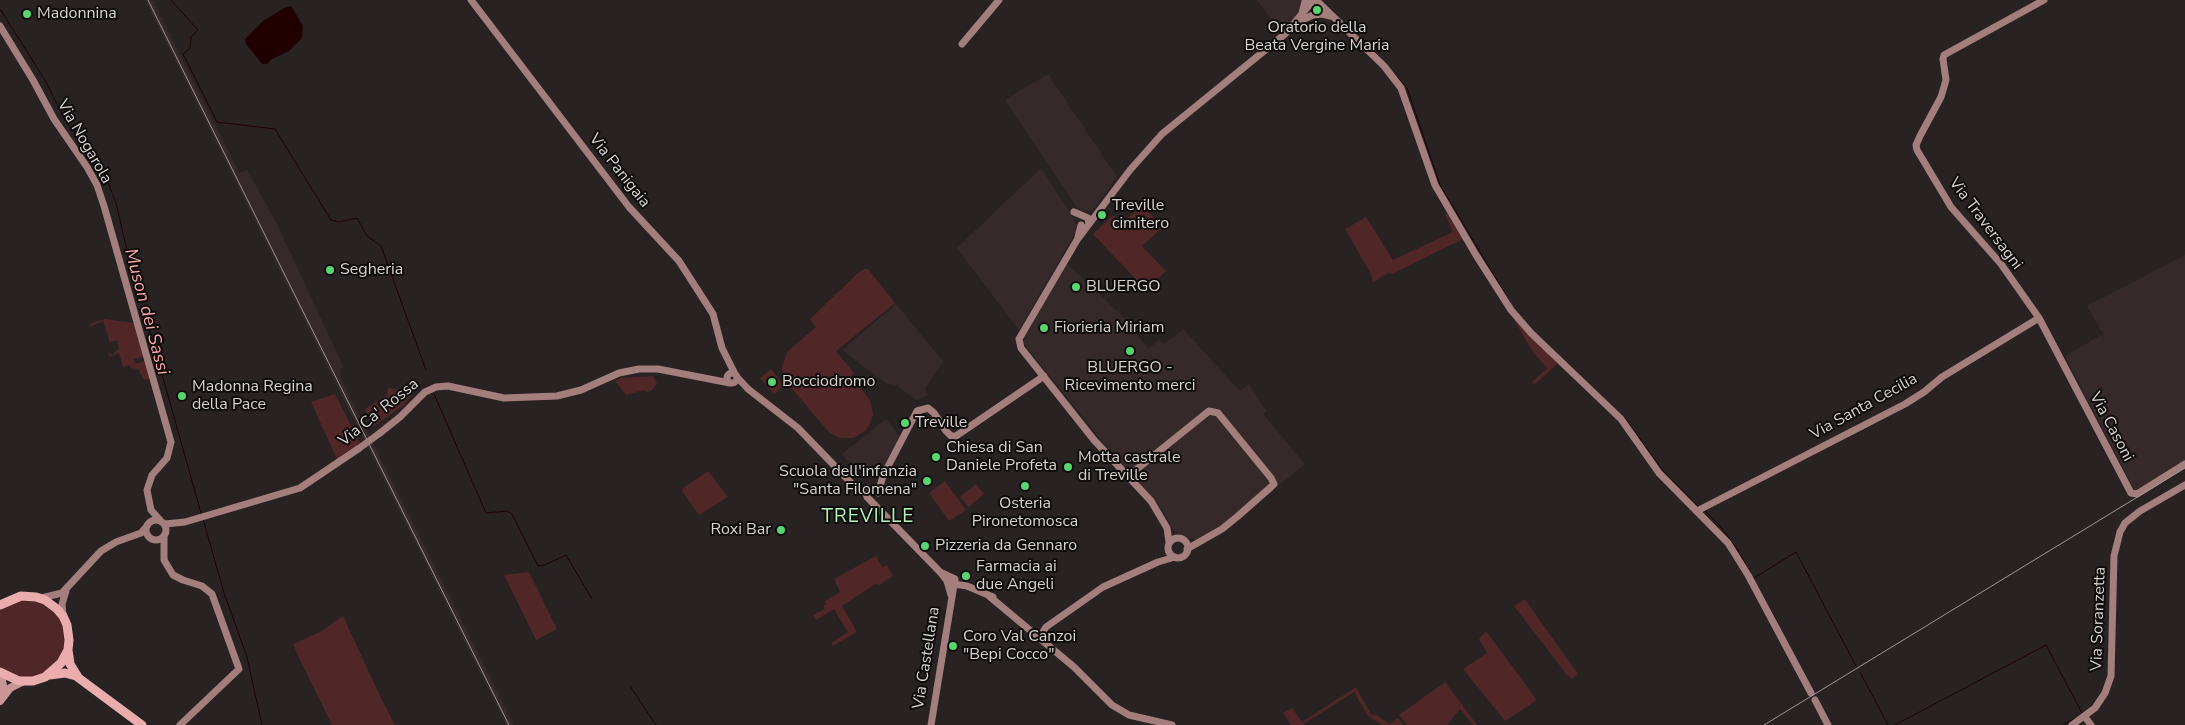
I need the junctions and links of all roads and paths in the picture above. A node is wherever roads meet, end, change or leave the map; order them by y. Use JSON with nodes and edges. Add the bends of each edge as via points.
{"nodes":[{"id":1,"x":471,"y":0,"type":"edge"},
{"id":2,"x":999,"y":0,"type":"edge"},
{"id":3,"x":2044,"y":0,"type":"edge"},
{"id":4,"x":1312,"y":2,"type":"edge"},
{"id":5,"x":1333,"y":17,"type":"junction"},
{"id":6,"x":0,"y":26,"type":"edge"},
{"id":7,"x":1290,"y":27,"type":"junction"},
{"id":8,"x":962,"y":44,"type":"dead end"},
{"id":9,"x":2039,"y":318,"type":"junction"},
{"id":10,"x":1044,"y":376,"type":"junction"},
{"id":11,"x":732,"y":378,"type":"junction"},
{"id":12,"x":2185,"y":464,"type":"edge"},
{"id":13,"x":1127,"y":476,"type":"junction"},
{"id":14,"x":2185,"y":485,"type":"edge"},
{"id":15,"x":872,"y":493,"type":"junction"},
{"id":16,"x":151,"y":510,"type":"junction"},
{"id":17,"x":1697,"y":511,"type":"junction"},
{"id":18,"x":162,"y":522,"type":"junction"},
{"id":19,"x":185,"y":522,"type":"junction"},
{"id":20,"x":148,"y":525,"type":"junction"},
{"id":21,"x":1167,"y":528,"type":"junction"},
{"id":22,"x":165,"y":535,"type":"junction"},
{"id":23,"x":135,"y":536,"type":"junction"},
{"id":24,"x":151,"y":539,"type":"junction"},
{"id":25,"x":1182,"y":540,"type":"junction"},
{"id":26,"x":1200,"y":541,"type":"junction"},
{"id":27,"x":1169,"y":542,"type":"junction"},
{"id":28,"x":1188,"y":549,"type":"junction"},
{"id":29,"x":1168,"y":550,"type":"junction"},
{"id":30,"x":163,"y":553,"type":"junction"},
{"id":31,"x":1175,"y":557,"type":"junction"},
{"id":32,"x":1158,"y":562,"type":"junction"},
{"id":33,"x":953,"y":582,"type":"junction"},
{"id":34,"x":68,"y":588,"type":"junction"},
{"id":35,"x":0,"y":596,"type":"edge"},
{"id":36,"x":16,"y":597,"type":"junction"},
{"id":37,"x":40,"y":598,"type":"junction"},
{"id":38,"x":0,"y":605,"type":"edge"},
{"id":39,"x":63,"y":616,"type":"junction"},
{"id":40,"x":1030,"y":627,"type":"junction"},
{"id":41,"x":1045,"y":635,"type":"junction"},
{"id":42,"x":68,"y":650,"type":"junction"},
{"id":43,"x":0,"y":673,"type":"edge"},
{"id":44,"x":47,"y":676,"type":"junction"},
{"id":45,"x":78,"y":677,"type":"junction"},
{"id":46,"x":24,"y":681,"type":"junction"},
{"id":47,"x":1811,"y":693,"type":"dead end"},
{"id":48,"x":1,"y":699,"type":"edge"},
{"id":49,"x":1815,"y":700,"type":"dead end"},
{"id":50,"x":2085,"y":717,"type":"junction"},
{"id":51,"x":142,"y":725,"type":"edge"},
{"id":52,"x":180,"y":725,"type":"edge"},
{"id":53,"x":931,"y":725,"type":"edge"},
{"id":54,"x":1172,"y":725,"type":"edge"},
{"id":55,"x":1828,"y":725,"type":"edge"},
{"id":56,"x":2072,"y":725,"type":"edge"},
{"id":57,"x":2092,"y":725,"type":"edge"}],
"edges":[{"from":1,"to":11,"type":"street","name":"Via Panigaia","via":[[629,207],[679,261],[713,314]]},
{"from":2,"to":8,"type":"street"},
{"from":3,"to":9,"type":"street","name":"Via Traversagni","via":[[1944,55],[1946,80],[1942,97],[1916,147],[1951,207],[2002,264]]},
{"from":4,"to":5,"type":"street"},
{"from":4,"to":7,"type":"street"},
{"from":5,"to":7,"type":"street","via":[[1313,15]]},
{"from":5,"to":17,"type":"street","via":[[1384,66],[1401,88],[1435,185],[1511,310],[1620,418],[1653,466]]},
{"from":6,"to":16,"type":"street","name":"Via Nogarola","via":[[97,185],[159,395],[171,448],[147,486]]},
{"from":7,"to":10,"type":"street","via":[[1162,134],[1101,208],[1085,222],[1018,342]]},
{"from":9,"to":12,"type":"street","name":"Via Casoni","via":[[2131,493],[2137,494]]},
{"from":9,"to":17,"type":"street","name":"Via Santa Cecilia","via":[[1942,377],[1905,404]]},
{"from":10,"to":13,"type":"street"},
{"from":10,"to":15,"type":"street","via":[[956,436],[946,431],[928,408],[917,411]]},
{"from":11,"to":15,"type":"street","via":[[792,422],[849,479]]},
{"from":11,"to":19,"type":"street","name":"Via Ca' Rossa","bridge":true,"via":[[717,380],[658,369],[639,369],[557,396],[504,398],[448,386],[436,387],[380,433],[300,488]]},
{"from":13,"to":21,"type":"street","via":[[1151,501]]},
{"from":13,"to":26,"type":"street","via":[[1206,412],[1218,413],[1274,484],[1222,530]]},
{"from":14,"to":50,"type":"street","name":"Via Soranzetta","via":[[2125,523],[2117,541],[2109,684],[2101,701]]},
{"from":15,"to":33,"type":"street","via":[[885,512]]},
{"from":16,"to":18,"type":"street"},
{"from":16,"to":20,"type":"street"},
{"from":17,"to":47,"type":"street","via":[[1738,557]]},
{"from":18,"to":19,"type":"street","name":"Via Ca' Rossa"},
{"from":18,"to":20,"type":"street","via":[[155,520]]},
{"from":18,"to":22,"type":"street"},
{"from":19,"to":22,"type":"street","name":"Via Ca' Rossa"},
{"from":20,"to":23,"type":"street"},
{"from":20,"to":24,"type":"street","via":[[146,533]]},
{"from":21,"to":25,"type":"street"},
{"from":21,"to":27,"type":"street"},
{"from":22,"to":24,"type":"street","via":[[158,541]]},
{"from":22,"to":30,"type":"street"},
{"from":23,"to":24,"type":"street"},
{"from":23,"to":34,"type":"street","via":[[103,549]]},
{"from":24,"to":30,"type":"street"},
{"from":25,"to":26,"type":"street"},
{"from":25,"to":27,"type":"street","via":[[1174,538]]},
{"from":25,"to":28,"type":"street"},
{"from":26,"to":28,"type":"street"},
{"from":27,"to":29,"type":"street"},
{"from":28,"to":31,"type":"street","via":[[1184,556]]},
{"from":29,"to":31,"type":"street"},
{"from":29,"to":32,"type":"street"},
{"from":30,"to":52,"type":"street","via":[[173,575],[202,586],[212,594],[239,669]]},
{"from":31,"to":32,"type":"street"},
{"from":32,"to":41,"type":"street","via":[[1103,587],[1054,623]]},
{"from":33,"to":40,"type":"street","via":[[989,596]]},
{"from":33,"to":53,"type":"street","name":"Via Castellana"},
{"from":34,"to":37,"type":"street","via":[[58,595]]},
{"from":34,"to":39,"type":"street","via":[[62,604]]},
{"from":35,"to":36,"type":"highway"},
{"from":36,"to":37,"type":"highway"},
{"from":36,"to":38,"type":"highway"},
{"from":37,"to":39,"type":"highway"},
{"from":39,"to":42,"type":"highway","via":[[69,635]]},
{"from":40,"to":41,"type":"street"},
{"from":40,"to":41,"type":"street"},
{"from":41,"to":54,"type":"street","via":[[1107,701],[1122,712]]},
{"from":42,"to":44,"type":"highway","via":[[62,663]]},
{"from":42,"to":45,"type":"highway","via":[[70,664]]},
{"from":43,"to":46,"type":"highway"},
{"from":43,"to":48,"type":"main road","via":[[4,685]]},
{"from":44,"to":45,"type":"highway","via":[[65,673]]},
{"from":44,"to":46,"type":"highway"},
{"from":45,"to":51,"type":"highway"},
{"from":46,"to":48,"type":"main road","via":[[10,688]]},
{"from":49,"to":55,"type":"street"},
{"from":50,"to":56,"type":"street","name":"Via Soranzetta"},
{"from":50,"to":57,"type":"street"}]}
